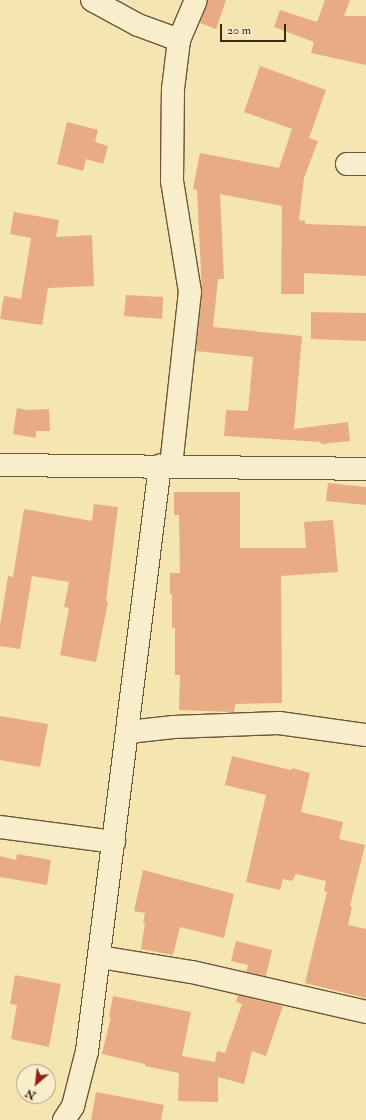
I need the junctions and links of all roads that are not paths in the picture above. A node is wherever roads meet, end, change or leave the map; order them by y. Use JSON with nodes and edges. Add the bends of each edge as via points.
{"nodes":[{"id":1,"x":92,"y":0,"type":"edge"},
{"id":2,"x":196,"y":0,"type":"edge"},
{"id":3,"x":179,"y":40,"type":"junction"},
{"id":4,"x":0,"y":466,"type":"edge"},
{"id":5,"x":165,"y":466,"type":"junction"},
{"id":6,"x":366,"y":470,"type":"edge"},
{"id":7,"x":128,"y":732,"type":"junction"},
{"id":8,"x":366,"y":735,"type":"edge"},
{"id":9,"x":0,"y":827,"type":"edge"},
{"id":10,"x":114,"y":842,"type":"junction"},
{"id":11,"x":100,"y":957,"type":"junction"},
{"id":12,"x":366,"y":1012,"type":"edge"},
{"id":13,"x":64,"y":1120,"type":"edge"}],
"edges":[{"from":1,"to":3,"type":"street","via":[[138,25]]},
{"from":2,"to":3,"type":"street"},
{"from":3,"to":5,"type":"street","via":[[173,89],[172,181],[190,292]]},
{"from":4,"to":5,"type":"street"},
{"from":5,"to":6,"type":"street"},
{"from":5,"to":7,"type":"street"},
{"from":7,"to":8,"type":"street","via":[[174,727],[279,723]]},
{"from":7,"to":10,"type":"street"},
{"from":9,"to":10,"type":"street"},
{"from":10,"to":11,"type":"street"},
{"from":11,"to":12,"type":"street","via":[[192,972]]},
{"from":11,"to":13,"type":"street","via":[[87,1051],[73,1106]]}]}
